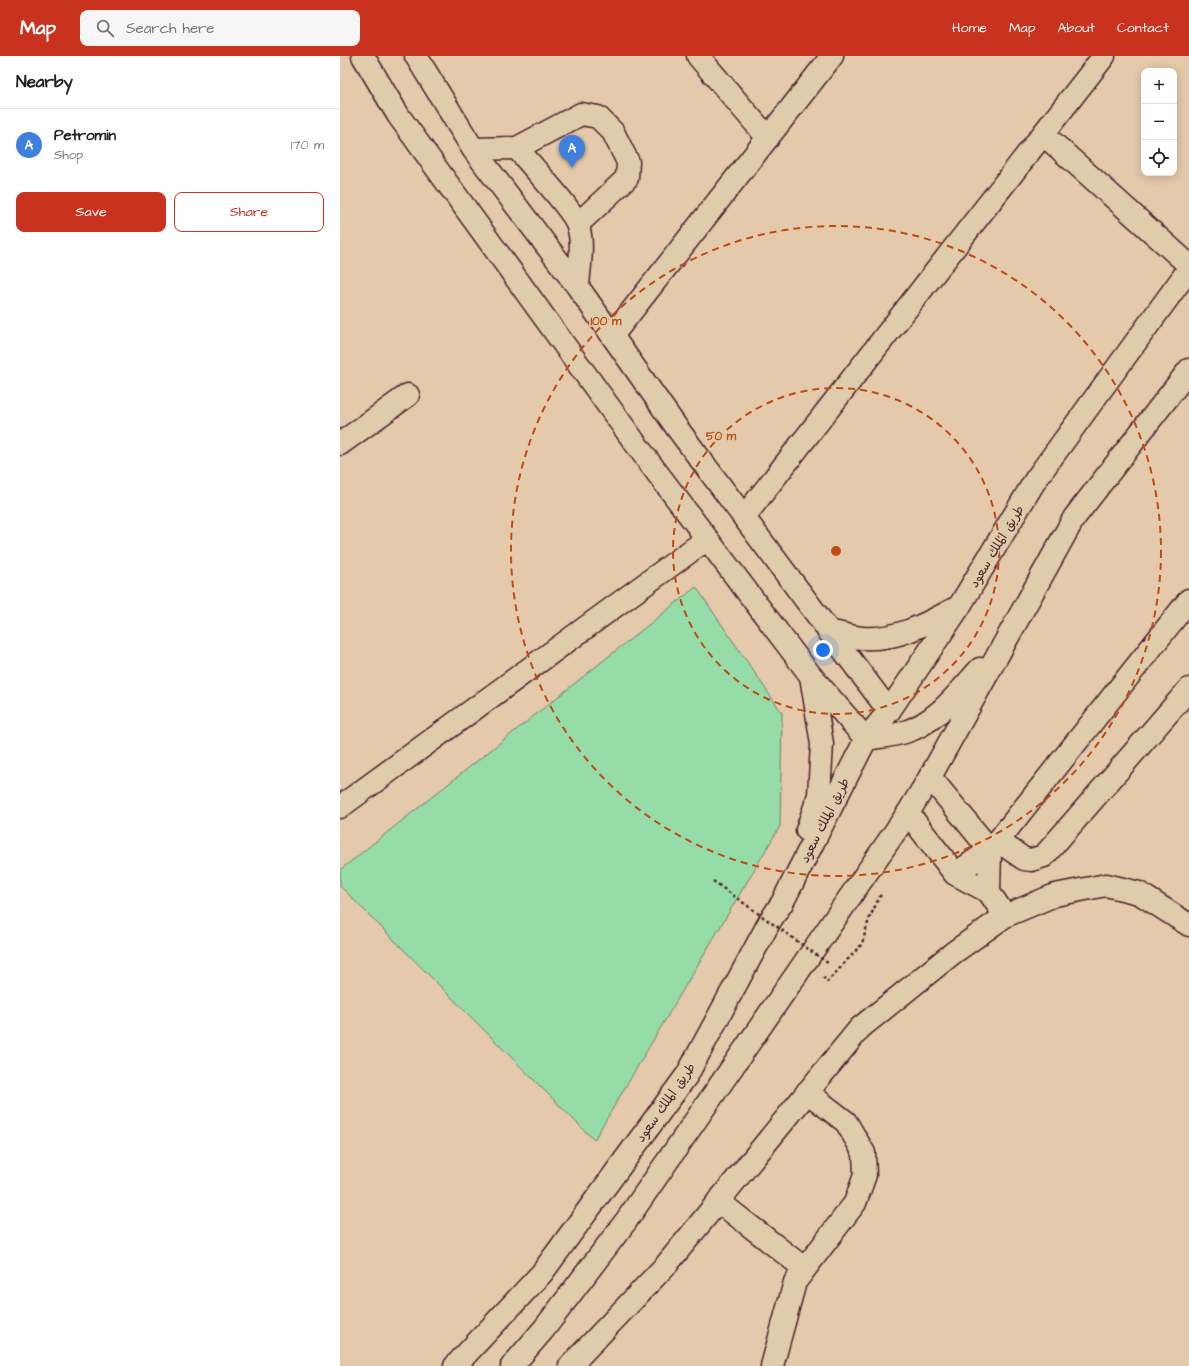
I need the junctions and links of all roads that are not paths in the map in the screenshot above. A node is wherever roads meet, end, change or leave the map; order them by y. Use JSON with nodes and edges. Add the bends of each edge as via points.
{"nodes":[{"id":1,"x":363,"y":56,"type":"edge"},
{"id":2,"x":416,"y":56,"type":"edge"},
{"id":3,"x":698,"y":56,"type":"edge"},
{"id":4,"x":832,"y":56,"type":"edge"},
{"id":5,"x":1104,"y":56,"type":"edge"},
{"id":6,"x":1043,"y":134,"type":"junction"},
{"id":7,"x":768,"y":138,"type":"junction"},
{"id":8,"x":517,"y":148,"type":"junction"},
{"id":9,"x":473,"y":149,"type":"junction"},
{"id":10,"x":578,"y":224,"type":"junction"},
{"id":11,"x":1189,"y":265,"type":"edge"},
{"id":12,"x":1189,"y":270,"type":"edge"},
{"id":13,"x":578,"y":288,"type":"junction"},
{"id":14,"x":612,"y":336,"type":"junction"},
{"id":15,"x":1189,"y":370,"type":"edge"},
{"id":16,"x":408,"y":394,"type":"dead end"},
{"id":17,"x":340,"y":444,"type":"edge"},
{"id":18,"x":744,"y":517,"type":"junction"},
{"id":19,"x":707,"y":539,"type":"junction"},
{"id":20,"x":1189,"y":600,"type":"edge"},
{"id":21,"x":959,"y":607,"type":"junction"},
{"id":22,"x":828,"y":631,"type":"junction"},
{"id":23,"x":1006,"y":640,"type":"junction"},
{"id":24,"x":811,"y":676,"type":"junction"},
{"id":25,"x":1189,"y":689,"type":"edge"},
{"id":26,"x":889,"y":711,"type":"junction"},
{"id":27,"x":866,"y":739,"type":"junction"},
{"id":28,"x":930,"y":776,"type":"junction"},
{"id":29,"x":340,"y":807,"type":"edge"},
{"id":30,"x":908,"y":813,"type":"junction"},
{"id":31,"x":994,"y":845,"type":"junction"},
{"id":32,"x":956,"y":874,"type":"junction"},
{"id":33,"x":990,"y":892,"type":"junction"},
{"id":34,"x":782,"y":903,"type":"junction"},
{"id":35,"x":1005,"y":916,"type":"junction"},
{"id":36,"x":1189,"y":925,"type":"edge"},
{"id":37,"x":807,"y":1092,"type":"junction"},
{"id":38,"x":718,"y":1201,"type":"junction"},
{"id":39,"x":805,"y":1269,"type":"junction"},
{"id":40,"x":455,"y":1365,"type":"edge"},
{"id":41,"x":512,"y":1366,"type":"edge"},
{"id":42,"x":570,"y":1366,"type":"edge"},
{"id":43,"x":772,"y":1366,"type":"edge"}],
"edges":[{"from":1,"to":19,"type":"main road","via":[[398,115]]},
{"from":2,"to":9,"type":"main road"},
{"from":3,"to":7,"type":"main road"},
{"from":4,"to":7,"type":"main road"},
{"from":5,"to":6,"type":"main road"},
{"from":6,"to":11,"type":"main road"},
{"from":6,"to":18,"type":"main road"},
{"from":7,"to":14,"type":"main road"},
{"from":8,"to":9,"type":"main road"},
{"from":8,"to":10,"type":"main road"},
{"from":8,"to":10,"type":"main road","via":[[581,114],[598,117],[613,132],[628,162],[627,178]]},
{"from":9,"to":13,"type":"main road"},
{"from":10,"to":13,"type":"main road"},
{"from":12,"to":21,"type":"main road","name":"طريق الملك سعود","via":[[1036,479]]},
{"from":13,"to":14,"type":"main road"},
{"from":14,"to":18,"type":"main road"},
{"from":15,"to":23,"type":"main road","via":[[1074,518]]},
{"from":16,"to":17,"type":"main road"},
{"from":18,"to":22,"type":"main road"},
{"from":19,"to":24,"type":"main road"},
{"from":19,"to":29,"type":"main road"},
{"from":20,"to":31,"type":"main road"},
{"from":21,"to":22,"type":"main road","via":[[918,628],[892,636],[862,638]]},
{"from":21,"to":26,"type":"main road","name":"طريق الملك سعود"},
{"from":22,"to":26,"type":"main road"},
{"from":23,"to":27,"type":"main road","via":[[949,704],[928,721],[905,732]]},
{"from":23,"to":28,"type":"main road"},
{"from":24,"to":27,"type":"main road"},
{"from":24,"to":34,"type":"main road","via":[[822,744],[819,795]]},
{"from":25,"to":31,"type":"main road","via":[[1044,856],[1031,860],[1024,859]]},
{"from":26,"to":27,"type":"main road","name":"طريق الملك سعود"},
{"from":27,"to":34,"type":"main road","name":"طريق الملك سعود"},
{"from":28,"to":30,"type":"main road"},
{"from":28,"to":31,"type":"main road"},
{"from":30,"to":32,"type":"main road"},
{"from":30,"to":41,"type":"main road","via":[[626,1221],[544,1330]]},
{"from":31,"to":32,"type":"main road"},
{"from":31,"to":33,"type":"main road"},
{"from":32,"to":33,"type":"main road"},
{"from":33,"to":35,"type":"main road"},
{"from":34,"to":40,"type":"main road","name":"طريق الملك سعود","via":[[687,1075],[542,1273]]},
{"from":35,"to":36,"type":"main road","via":[[1055,895],[1106,885],[1139,893]]},
{"from":35,"to":37,"type":"main road","via":[[953,953],[860,1028]]},
{"from":37,"to":38,"type":"main road"},
{"from":37,"to":39,"type":"main road","via":[[846,1122],[864,1153],[865,1175],[855,1203]]},
{"from":38,"to":39,"type":"main road"},
{"from":38,"to":42,"type":"main road","via":[[667,1264]]},
{"from":39,"to":43,"type":"main road","via":[[795,1282]]}]}
